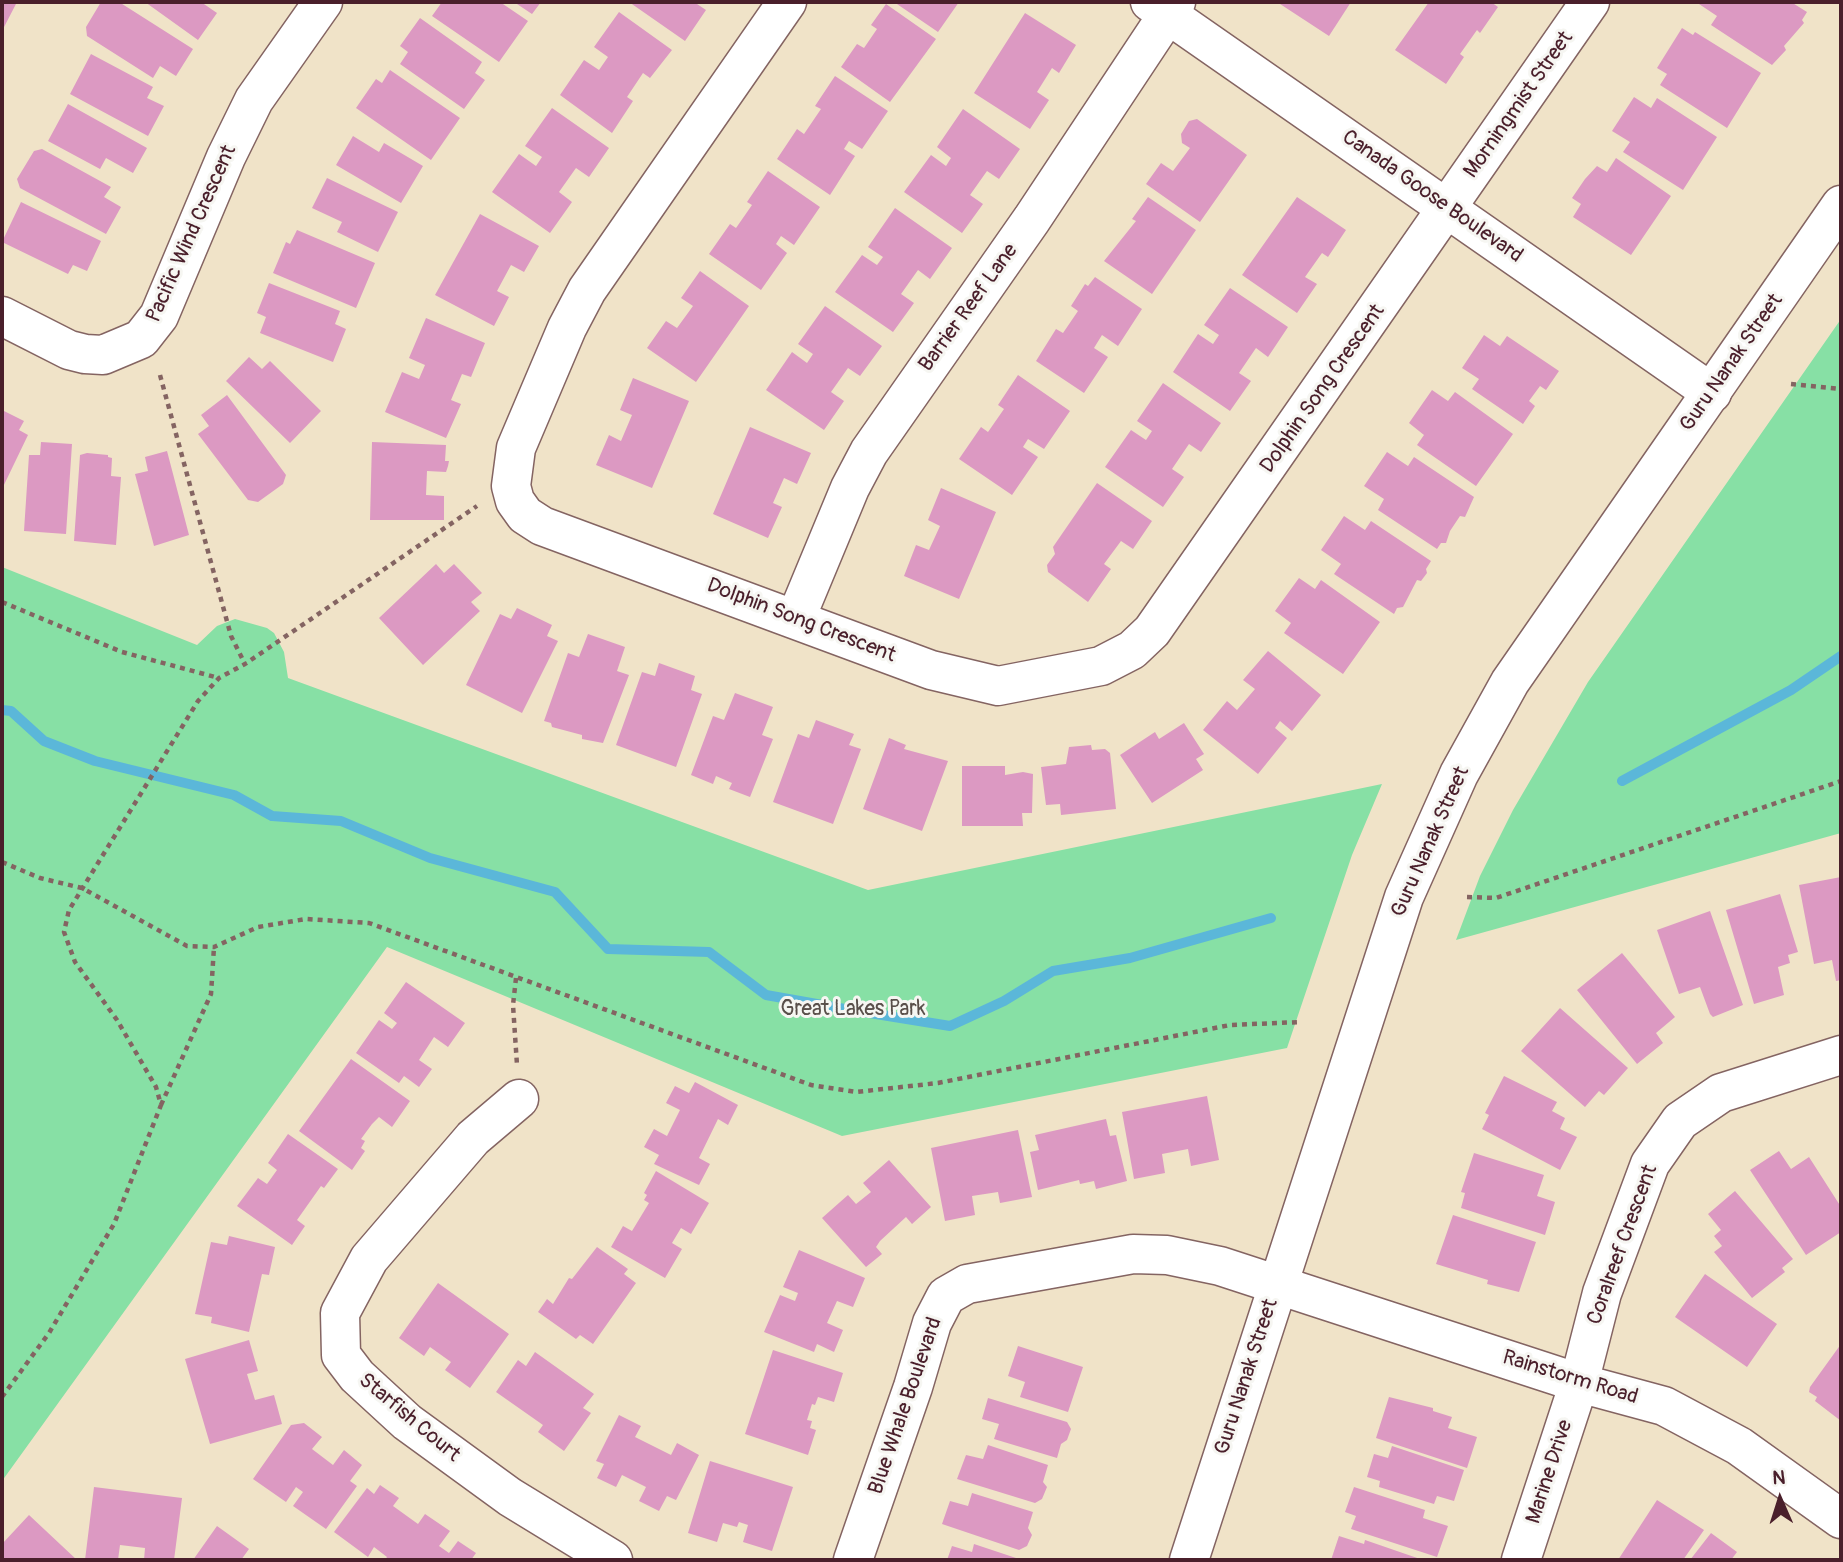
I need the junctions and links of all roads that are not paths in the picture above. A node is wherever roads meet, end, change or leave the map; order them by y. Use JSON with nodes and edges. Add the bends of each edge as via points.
{"nodes":[{"id":1,"x":323,"y":2,"type":"edge"},
{"id":2,"x":787,"y":2,"type":"edge"},
{"id":3,"x":1590,"y":2,"type":"edge"},
{"id":4,"x":1165,"y":6,"type":"edge"},
{"id":5,"x":1841,"y":205,"type":"edge"},
{"id":6,"x":1448,"y":209,"type":"junction"},
{"id":7,"x":2,"y":316,"type":"edge"},
{"id":8,"x":1712,"y":393,"type":"junction"},
{"id":9,"x":796,"y":618,"type":"junction"},
{"id":10,"x":1841,"y":1055,"type":"edge"},
{"id":11,"x":519,"y":1099,"type":"road end"},
{"id":12,"x":1277,"y":1283,"type":"junction"},
{"id":13,"x":1578,"y":1383,"type":"junction"},
{"id":14,"x":1841,"y":1519,"type":"edge"},
{"id":15,"x":613,"y":1560,"type":"edge"},
{"id":16,"x":853,"y":1560,"type":"edge"},
{"id":17,"x":1189,"y":1560,"type":"edge"},
{"id":18,"x":1521,"y":1560,"type":"edge"}],
"edges":[{"from":1,"to":7,"type":"street","name":"Pacific Wind Crescent","via":[[250,109],[159,316],[141,339],[103,355],[85,354]]},
{"from":2,"to":9,"type":"street","name":"Dolphin Song Crescent","via":[[587,290],[516,449],[511,486],[525,515],[542,526]]},
{"from":3,"to":6,"type":"street","name":"Morningmist Street"},
{"from":4,"to":6,"type":"street","name":"Canada Goose Boulevard"},
{"from":4,"to":9,"type":"street","name":"Barrier Reef Lane","via":[[1032,219],[869,452]]},
{"from":5,"to":8,"type":"street","name":"Guru Nanak Street"},
{"from":6,"to":8,"type":"street","name":"Canada Goose Boulevard"},
{"from":6,"to":9,"type":"street","name":"Dolphin Song Crescent","via":[[1168,610],[1132,650],[1101,666],[998,686],[931,670]]},
{"from":8,"to":12,"type":"street","name":"Guru Nanak Street","via":[[1510,682],[1459,774],[1404,897]]},
{"from":10,"to":13,"type":"street","name":"Coralreef Crescent","via":[[1721,1093],[1680,1121],[1650,1164],[1630,1212]]},
{"from":11,"to":15,"type":"street","name":"Starfish Court","via":[[473,1138],[369,1259],[340,1313],[341,1355],[407,1422],[510,1497]]},
{"from":12,"to":13,"type":"street","name":"Rainstorm Road"},
{"from":12,"to":16,"type":"street","name":"Blue Whale Boulevard","via":[[1201,1260],[1133,1254],[967,1284],[946,1296],[932,1322]]},
{"from":12,"to":17,"type":"street","name":"Guru Nanak Street"},
{"from":13,"to":14,"type":"street","name":"Rainstorm Road","via":[[1664,1406],[1739,1446]]},
{"from":13,"to":18,"type":"street","name":"Marine Drive"}]}
